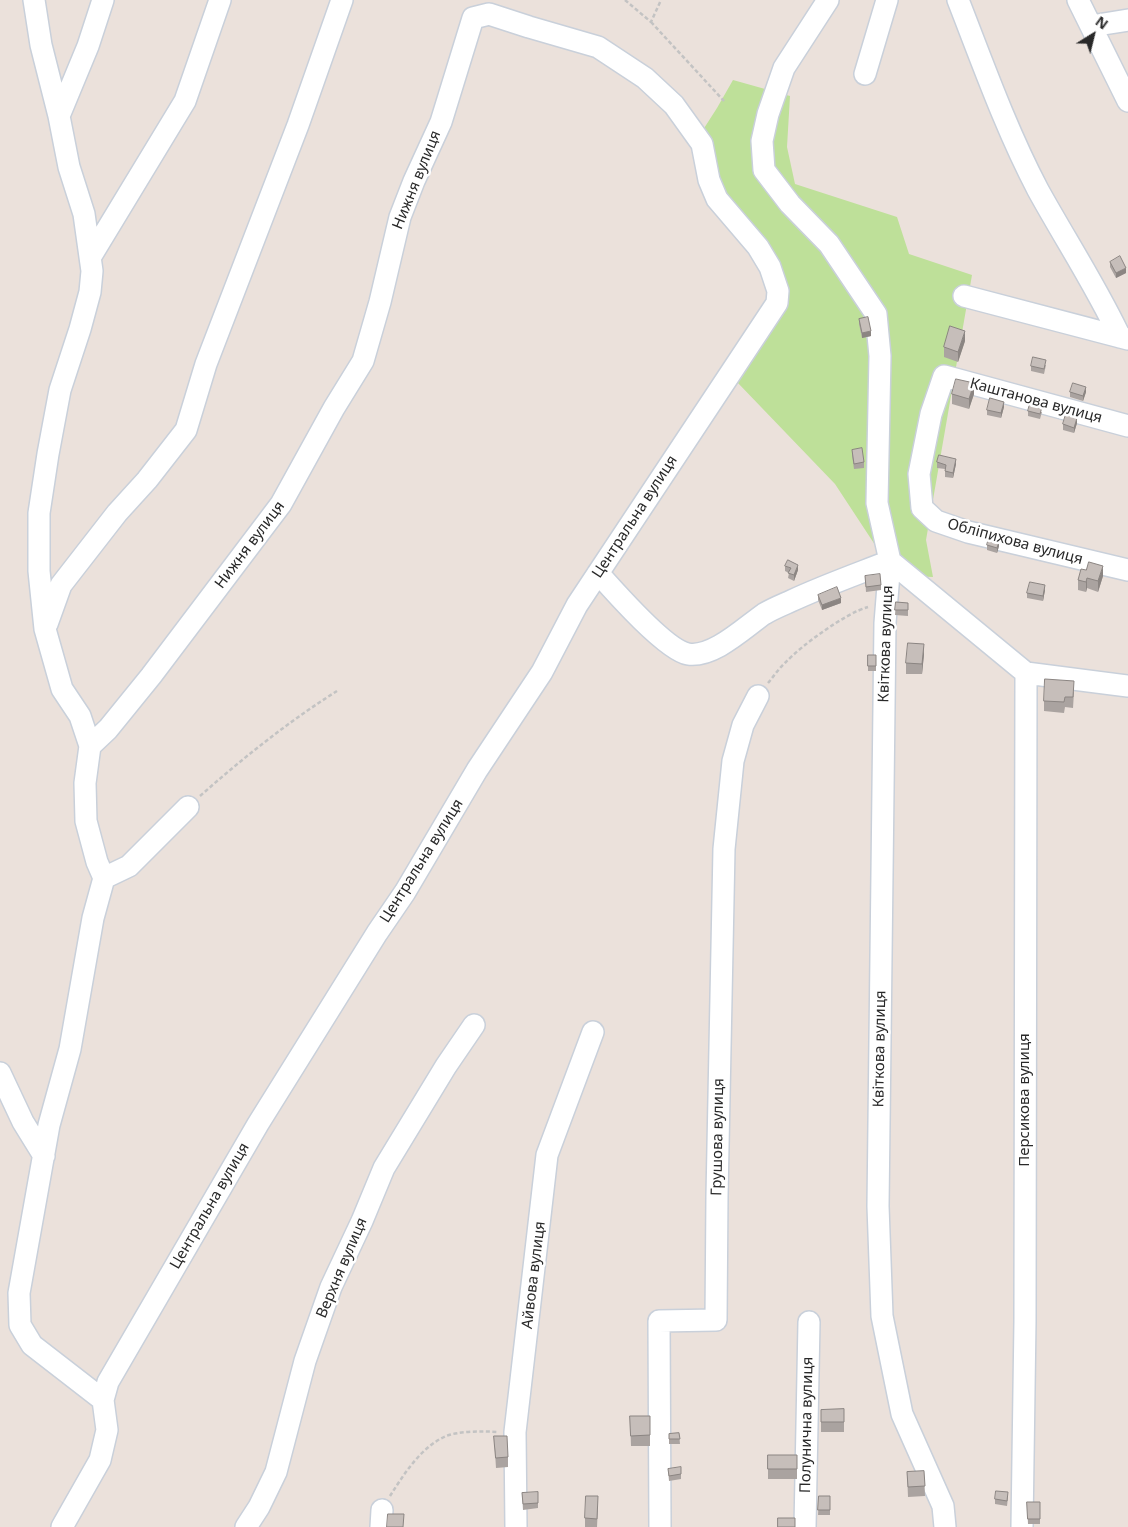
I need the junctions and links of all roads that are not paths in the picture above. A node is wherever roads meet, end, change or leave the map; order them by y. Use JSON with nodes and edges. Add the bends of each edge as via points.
{"nodes":[{"id":1,"x":34,"y":0,"type":"edge"},
{"id":2,"x":103,"y":0,"type":"edge"},
{"id":3,"x":220,"y":0,"type":"edge"},
{"id":4,"x":342,"y":0,"type":"edge"},
{"id":5,"x":828,"y":0,"type":"edge"},
{"id":6,"x":887,"y":0,"type":"edge"},
{"id":7,"x":958,"y":0,"type":"edge"},
{"id":8,"x":1078,"y":0,"type":"edge"},
{"id":9,"x":1128,"y":20,"type":"edge"},
{"id":10,"x":1091,"y":26,"type":"junction"},
{"id":11,"x":865,"y":74,"type":"dead end"},
{"id":12,"x":1128,"y":101,"type":"edge"},
{"id":13,"x":59,"y":116,"type":"junction"},
{"id":14,"x":91,"y":256,"type":"junction"},
{"id":15,"x":964,"y":296,"type":"dead end"},
{"id":16,"x":757,"y":332,"type":"joint"},
{"id":17,"x":1124,"y":338,"type":"edge"},
{"id":18,"x":944,"y":376,"type":"joint"},
{"id":19,"x":1128,"y":426,"type":"edge"},
{"id":20,"x":890,"y":561,"type":"junction"},
{"id":21,"x":1128,"y":570,"type":"edge"},
{"id":22,"x":598,"y":573,"type":"junction"},
{"id":23,"x":45,"y":629,"type":"junction"},
{"id":24,"x":1026,"y":673,"type":"junction"},
{"id":25,"x":1128,"y":686,"type":"edge"},
{"id":26,"x":758,"y":696,"type":"road end"},
{"id":27,"x":90,"y":746,"type":"junction"},
{"id":28,"x":188,"y":807,"type":"road end"},
{"id":29,"x":104,"y":878,"type":"junction"},
{"id":30,"x":474,"y":1025,"type":"dead end"},
{"id":31,"x":593,"y":1032,"type":"dead end"},
{"id":32,"x":0,"y":1074,"type":"edge"},
{"id":33,"x":44,"y":1156,"type":"junction"},
{"id":34,"x":809,"y":1322,"type":"dead end"},
{"id":35,"x":103,"y":1400,"type":"junction"},
{"id":36,"x":62,"y":1527,"type":"edge"},
{"id":37,"x":246,"y":1527,"type":"edge"},
{"id":38,"x":516,"y":1527,"type":"edge"},
{"id":39,"x":660,"y":1527,"type":"edge"},
{"id":40,"x":804,"y":1527,"type":"edge"},
{"id":41,"x":945,"y":1527,"type":"edge"},
{"id":42,"x":1022,"y":1527,"type":"edge"}],
"edges":[{"from":1,"to":13,"type":"street","via":[[40,45]]},
{"from":2,"to":13,"type":"street"},
{"from":3,"to":14,"type":"street","via":[[185,101]]},
{"from":4,"to":23,"type":"street","via":[[298,125],[206,364],[186,430],[61,585]]},
{"from":5,"to":20,"type":"street","name":"Квіткова вулиця","via":[[784,68],[762,141],[764,170],[790,204],[829,244],[876,314],[880,356],[877,503]]},
{"from":6,"to":11,"type":"street"},
{"from":7,"to":17,"type":"street","via":[[1014,142]]},
{"from":8,"to":10,"type":"street"},
{"from":9,"to":10,"type":"street"},
{"from":10,"to":12,"type":"street"},
{"from":13,"to":14,"type":"street","via":[[69,167],[84,214]]},
{"from":14,"to":23,"type":"street","via":[[90,292],[60,390],[39,512],[39,571]]},
{"from":15,"to":17,"type":"street"},
{"from":16,"to":22,"type":"street","name":"Центральна вулиця"},
{"from":16,"to":27,"type":"street","name":"Нижня вулиця","via":[[777,303],[778,290],[770,267],[758,247],[717,199],[709,180],[702,144],[674,106],[645,78],[598,47],[489,14],[473,18],[441,122],[400,217],[363,361],[281,504],[151,676]]},
{"from":18,"to":19,"type":"street","name":"Каштанова вулиця"},
{"from":18,"to":21,"type":"street","name":"Обліпихова вулиця","via":[[931,414],[919,474],[922,508],[936,521],[968,532]]},
{"from":20,"to":22,"type":"street","via":[[766,613],[713,649],[698,654],[686,654],[676,649]]},
{"from":20,"to":24,"type":"street"},
{"from":20,"to":41,"type":"street","name":"Квіткова вулиця","via":[[885,623],[878,1206],[882,1316],[902,1414],[943,1506]]},
{"from":22,"to":35,"type":"street","name":"Центральна вулиця","via":[[577,605],[542,672],[477,770],[405,892],[258,1124],[108,1382]]},
{"from":23,"to":27,"type":"street","via":[[62,689],[80,716]]},
{"from":24,"to":25,"type":"street"},
{"from":24,"to":42,"type":"street","name":"Персикова вулиця"},
{"from":26,"to":39,"type":"street","name":"Грушова вулиця","via":[[743,725],[733,761],[724,849],[716,1320],[659,1321]]},
{"from":27,"to":29,"type":"street","via":[[85,783],[86,822]]},
{"from":28,"to":29,"type":"street","via":[[129,866]]},
{"from":29,"to":33,"type":"street","via":[[93,918],[70,1048]]},
{"from":30,"to":37,"type":"street","name":"Верхня вулиця","via":[[384,1168],[331,1287],[306,1361],[276,1472]]},
{"from":31,"to":38,"type":"street","name":"Айвова вулиця","via":[[548,1156],[514,1432]]},
{"from":32,"to":33,"type":"street"},
{"from":33,"to":35,"type":"street","via":[[19,1293],[20,1325],[32,1345]]},
{"from":34,"to":40,"type":"street","name":"Полунична вулиця"},
{"from":35,"to":36,"type":"street","via":[[107,1430],[100,1460]]}]}
